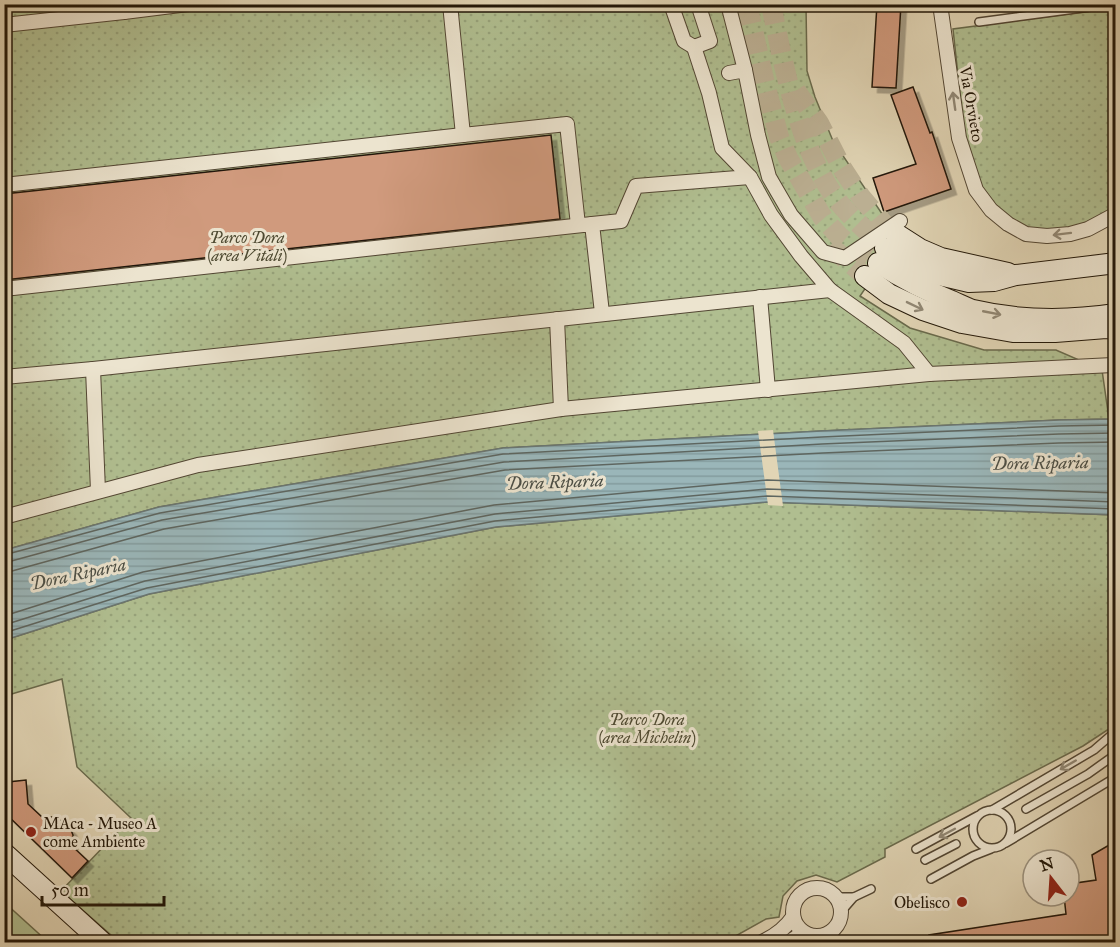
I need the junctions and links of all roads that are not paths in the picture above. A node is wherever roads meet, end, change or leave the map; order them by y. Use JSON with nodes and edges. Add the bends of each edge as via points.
{"nodes":[{"id":1,"x":188,"y":4,"type":"edge"},
{"id":2,"x":450,"y":4,"type":"edge"},
{"id":3,"x":671,"y":4,"type":"edge"},
{"id":4,"x":698,"y":4,"type":"edge"},
{"id":5,"x":728,"y":4,"type":"edge"},
{"id":6,"x":940,"y":4,"type":"edge"},
{"id":7,"x":1113,"y":4,"type":"edge"},
{"id":8,"x":123,"y":8,"type":"edge"},
{"id":9,"x":980,"y":22,"type":"dead end"},
{"id":10,"x":4,"y":25,"type":"edge"},
{"id":11,"x":694,"y":47,"type":"junction"},
{"id":12,"x":745,"y":70,"type":"junction"},
{"id":13,"x":729,"y":73,"type":"dead end"},
{"id":14,"x":463,"y":135,"type":"junction"},
{"id":15,"x":750,"y":177,"type":"junction"},
{"id":16,"x":4,"y":185,"type":"edge"},
{"id":17,"x":1116,"y":214,"type":"edge"},
{"id":18,"x":584,"y":224,"type":"junction"},
{"id":19,"x":885,"y":248,"type":"junction"},
{"id":20,"x":1116,"y":263,"type":"edge"},
{"id":21,"x":4,"y":289,"type":"edge"},
{"id":22,"x":830,"y":290,"type":"junction"},
{"id":23,"x":760,"y":297,"type":"junction"},
{"id":24,"x":602,"y":313,"type":"junction"},
{"id":25,"x":1116,"y":314,"type":"edge"},
{"id":26,"x":557,"y":319,"type":"junction"},
{"id":27,"x":1116,"y":329,"type":"edge"},
{"id":28,"x":1113,"y":365,"type":"dead end"},
{"id":29,"x":93,"y":369,"type":"junction"},
{"id":30,"x":928,"y":374,"type":"junction"},
{"id":31,"x":4,"y":377,"type":"edge"},
{"id":32,"x":768,"y":390,"type":"junction"},
{"id":33,"x":561,"y":409,"type":"junction"},
{"id":34,"x":98,"y":491,"type":"junction"},
{"id":35,"x":4,"y":517,"type":"edge"},
{"id":36,"x":1116,"y":730,"type":"edge"},
{"id":37,"x":1116,"y":754,"type":"edge"},
{"id":38,"x":1116,"y":777,"type":"edge"},
{"id":39,"x":1026,"y":808,"type":"dead end"},
{"id":40,"x":992,"y":810,"type":"junction"},
{"id":41,"x":977,"y":816,"type":"junction"},
{"id":42,"x":1006,"y":843,"type":"junction"},
{"id":43,"x":956,"y":844,"type":"dead end"},
{"id":44,"x":916,"y":849,"type":"dead end"},
{"id":45,"x":992,"y":849,"type":"junction"},
{"id":46,"x":4,"y":853,"type":"edge"},
{"id":47,"x":925,"y":860,"type":"dead end"},
{"id":48,"x":931,"y":879,"type":"dead end"},
{"id":49,"x":871,"y":889,"type":"dead end"},
{"id":50,"x":836,"y":897,"type":"junction"},
{"id":51,"x":854,"y":897,"type":"junction"},
{"id":52,"x":841,"y":912,"type":"junction"},
{"id":53,"x":793,"y":917,"type":"junction"},
{"id":54,"x":806,"y":936,"type":"edge"},
{"id":55,"x":827,"y":937,"type":"edge"},
{"id":56,"x":102,"y":942,"type":"edge"},
{"id":57,"x":762,"y":942,"type":"edge"},
{"id":58,"x":789,"y":942,"type":"edge"}],
"edges":[{"from":1,"to":8,"type":"street"},
{"from":2,"to":14,"type":"street"},
{"from":3,"to":11,"type":"street","via":[[684,41]]},
{"from":4,"to":11,"type":"street","via":[[710,41]]},
{"from":5,"to":12,"type":"street"},
{"from":17,"to":6,"type":"street","name":"Via Orvieto","one_way":true,"via":[[1088,229],[1047,236],[1026,234],[991,210],[976,190],[959,138]]},
{"from":7,"to":9,"type":"lane"},
{"from":8,"to":10,"type":"street"},
{"from":11,"to":15,"type":"street","via":[[722,148]]},
{"from":12,"to":13,"type":"street"},
{"from":12,"to":19,"type":"street","via":[[769,177],[791,215],[823,252],[845,258]]},
{"from":14,"to":16,"type":"street"},
{"from":14,"to":18,"type":"street","via":[[567,124]]},
{"from":15,"to":18,"type":"street","via":[[636,186],[621,220]]},
{"from":15,"to":22,"type":"street","via":[[771,215]]},
{"from":18,"to":21,"type":"street"},
{"from":18,"to":24,"type":"street"},
{"from":19,"to":20,"type":"main road","via":[[907,263],[969,282]]},
{"from":19,"to":25,"type":"main road","one_way":true,"via":[[906,280],[972,309],[1050,319]]},
{"from":19,"to":27,"type":"main road","one_way":true,"via":[[890,294],[923,310],[962,323],[1013,332]]},
{"from":22,"to":23,"type":"street"},
{"from":22,"to":30,"type":"street","via":[[904,343]]},
{"from":23,"to":24,"type":"street"},
{"from":23,"to":32,"type":"street"},
{"from":24,"to":26,"type":"street"},
{"from":26,"to":29,"type":"street"},
{"from":26,"to":33,"type":"street"},
{"from":28,"to":30,"type":"street"},
{"from":29,"to":31,"type":"street"},
{"from":29,"to":34,"type":"street"},
{"from":30,"to":32,"type":"street"},
{"from":32,"to":33,"type":"street"},
{"from":33,"to":34,"type":"street","via":[[198,465]]},
{"from":34,"to":35,"type":"street"},
{"from":36,"to":40,"type":"lane","one_way":true,"via":[[1094,750]]},
{"from":37,"to":39,"type":"lane"},
{"from":38,"to":42,"type":"lane"},
{"from":40,"to":41,"type":"lane"},
{"from":40,"to":42,"type":"lane","via":[[1011,825]]},
{"from":41,"to":44,"type":"lane","one_way":true},
{"from":41,"to":45,"type":"lane","via":[[973,835],[980,845]]},
{"from":42,"to":45,"type":"lane"},
{"from":43,"to":47,"type":"lane"},
{"from":45,"to":48,"type":"lane"},
{"from":46,"to":56,"type":"main road"},
{"from":49,"to":51,"type":"lane"},
{"from":50,"to":51,"type":"lane"},
{"from":50,"to":52,"type":"street"},
{"from":50,"to":53,"type":"street","via":[[822,888],[807,890],[795,901]]},
{"from":51,"to":52,"type":"lane"},
{"from":52,"to":55,"type":"street","via":[[840,920]]},
{"from":53,"to":54,"type":"street"},
{"from":53,"to":57,"type":"street","via":[[777,934]]},
{"from":54,"to":55,"type":"street"},
{"from":54,"to":58,"type":"street"}]}
